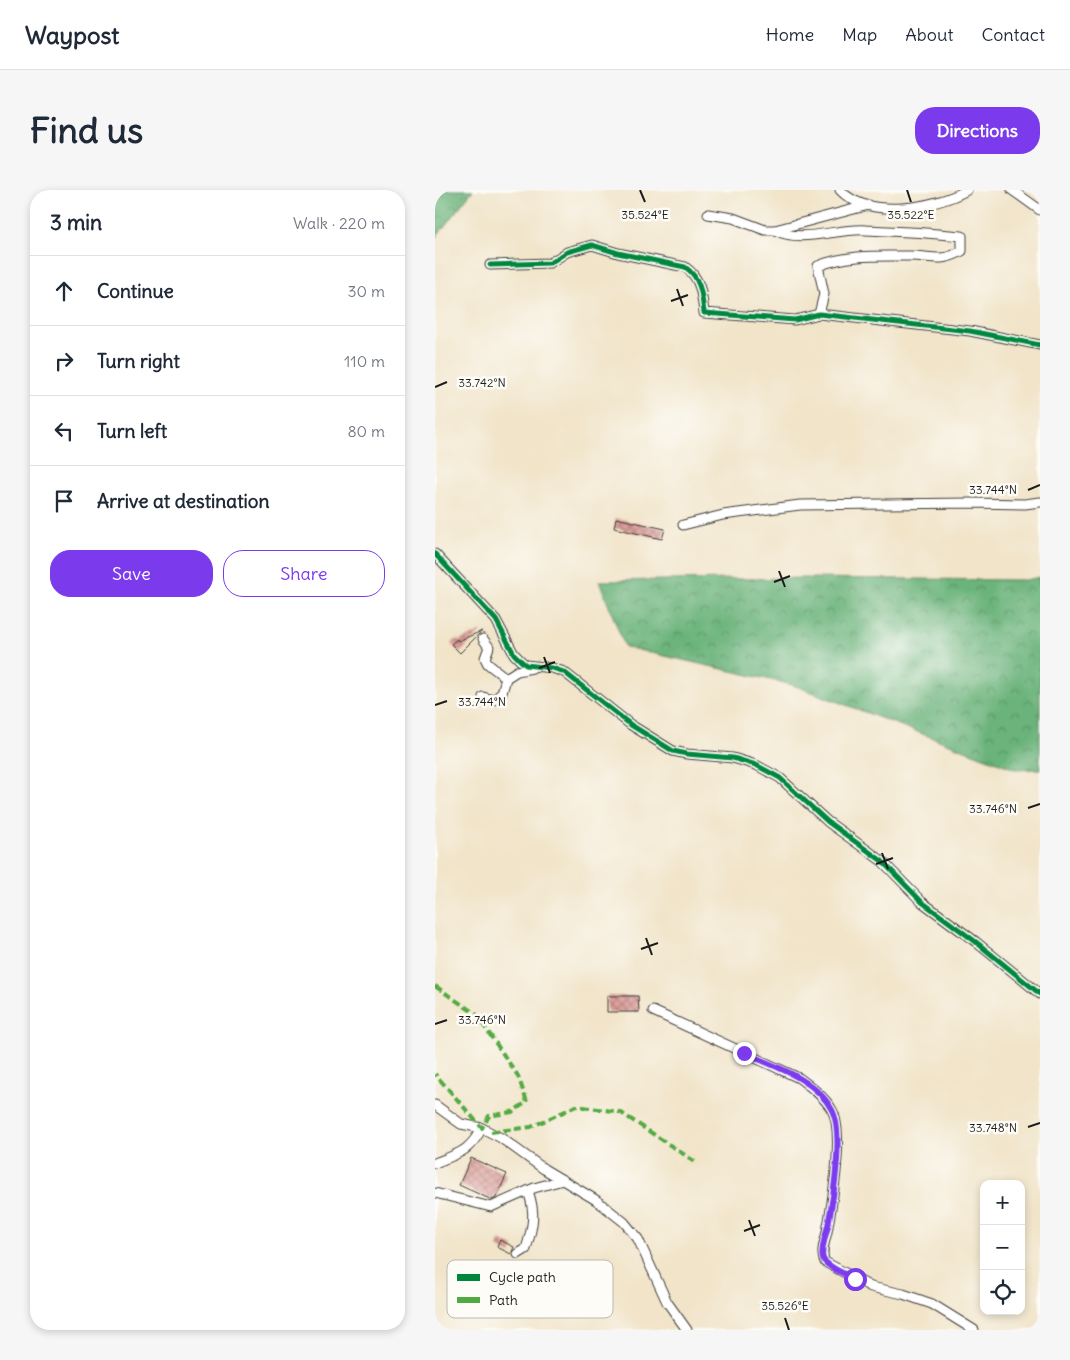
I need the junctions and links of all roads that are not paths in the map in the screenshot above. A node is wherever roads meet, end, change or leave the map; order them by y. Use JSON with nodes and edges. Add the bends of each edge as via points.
{"nodes":[{"id":1,"x":840,"y":190,"type":"edge"},
{"id":2,"x":967,"y":190,"type":"edge"},
{"id":3,"x":1011,"y":190,"type":"edge"},
{"id":4,"x":869,"y":206,"type":"junction"},
{"id":5,"x":1040,"y":210,"type":"edge"},
{"id":6,"x":708,"y":214,"type":"dead end"},
{"id":7,"x":775,"y":230,"type":"junction"},
{"id":8,"x":490,"y":265,"type":"dead end"},
{"id":9,"x":819,"y":314,"type":"junction"},
{"id":10,"x":1040,"y":345,"type":"edge"},
{"id":11,"x":1040,"y":502,"type":"edge"},
{"id":12,"x":683,"y":525,"type":"dead end"},
{"id":13,"x":435,"y":554,"type":"edge"},
{"id":14,"x":483,"y":639,"type":"dead end"},
{"id":15,"x":540,"y":667,"type":"junction"},
{"id":16,"x":506,"y":678,"type":"junction"},
{"id":17,"x":483,"y":697,"type":"dead end"},
{"id":18,"x":1040,"y":994,"type":"edge"},
{"id":19,"x":653,"y":1011,"type":"dead end"},
{"id":20,"x":435,"y":1105,"type":"edge"},
{"id":21,"x":482,"y":1128,"type":"junction"},
{"id":22,"x":435,"y":1163,"type":"edge"},
{"id":23,"x":563,"y":1180,"type":"junction"},
{"id":24,"x":528,"y":1191,"type":"junction"},
{"id":25,"x":435,"y":1193,"type":"edge"},
{"id":26,"x":518,"y":1254,"type":"dead end"},
{"id":27,"x":687,"y":1330,"type":"edge"},
{"id":28,"x":974,"y":1330,"type":"edge"}],
"edges":[{"from":1,"to":4,"type":"street"},
{"from":2,"to":4,"type":"street","via":[[947,199],[908,207]]},
{"from":3,"to":5,"type":"street"},
{"from":4,"to":7,"type":"street"},
{"from":6,"to":7,"type":"street"},
{"from":7,"to":9,"type":"street","via":[[797,237],[865,230],[962,236],[962,251],[947,259],[865,256],[818,266],[824,294]]},
{"from":8,"to":9,"type":"street","via":[[550,263],[567,252],[592,245],[685,267],[692,272],[700,287],[704,313],[795,320]]},
{"from":9,"to":10,"type":"street","via":[[970,331]]},
{"from":11,"to":12,"type":"street","via":[[799,505],[723,515]]},
{"from":13,"to":15,"type":"street","via":[[496,620],[514,654],[526,665]]},
{"from":14,"to":16,"type":"street","via":[[489,647],[485,658],[488,664]]},
{"from":15,"to":16,"type":"street","via":[[517,671]]},
{"from":15,"to":18,"type":"street","via":[[564,672],[631,725],[673,751],[733,758],[756,765],[780,778],[828,822],[882,861],[922,902]]},
{"from":16,"to":17,"type":"street","via":[[503,693],[494,700]]},
{"from":19,"to":28,"type":"street","via":[[799,1078],[814,1089],[832,1109],[839,1134],[830,1217],[822,1254],[825,1262],[871,1288],[932,1304]]},
{"from":20,"to":21,"type":"street","via":[[461,1124]]},
{"from":21,"to":22,"type":"street","via":[[473,1144],[463,1152]]},
{"from":21,"to":23,"type":"street"},
{"from":23,"to":24,"type":"street"},
{"from":23,"to":27,"type":"street","via":[[596,1200],[634,1233],[667,1302]]},
{"from":24,"to":25,"type":"street","via":[[491,1207]]},
{"from":24,"to":26,"type":"street","via":[[534,1208],[531,1231],[526,1249]]}]}
